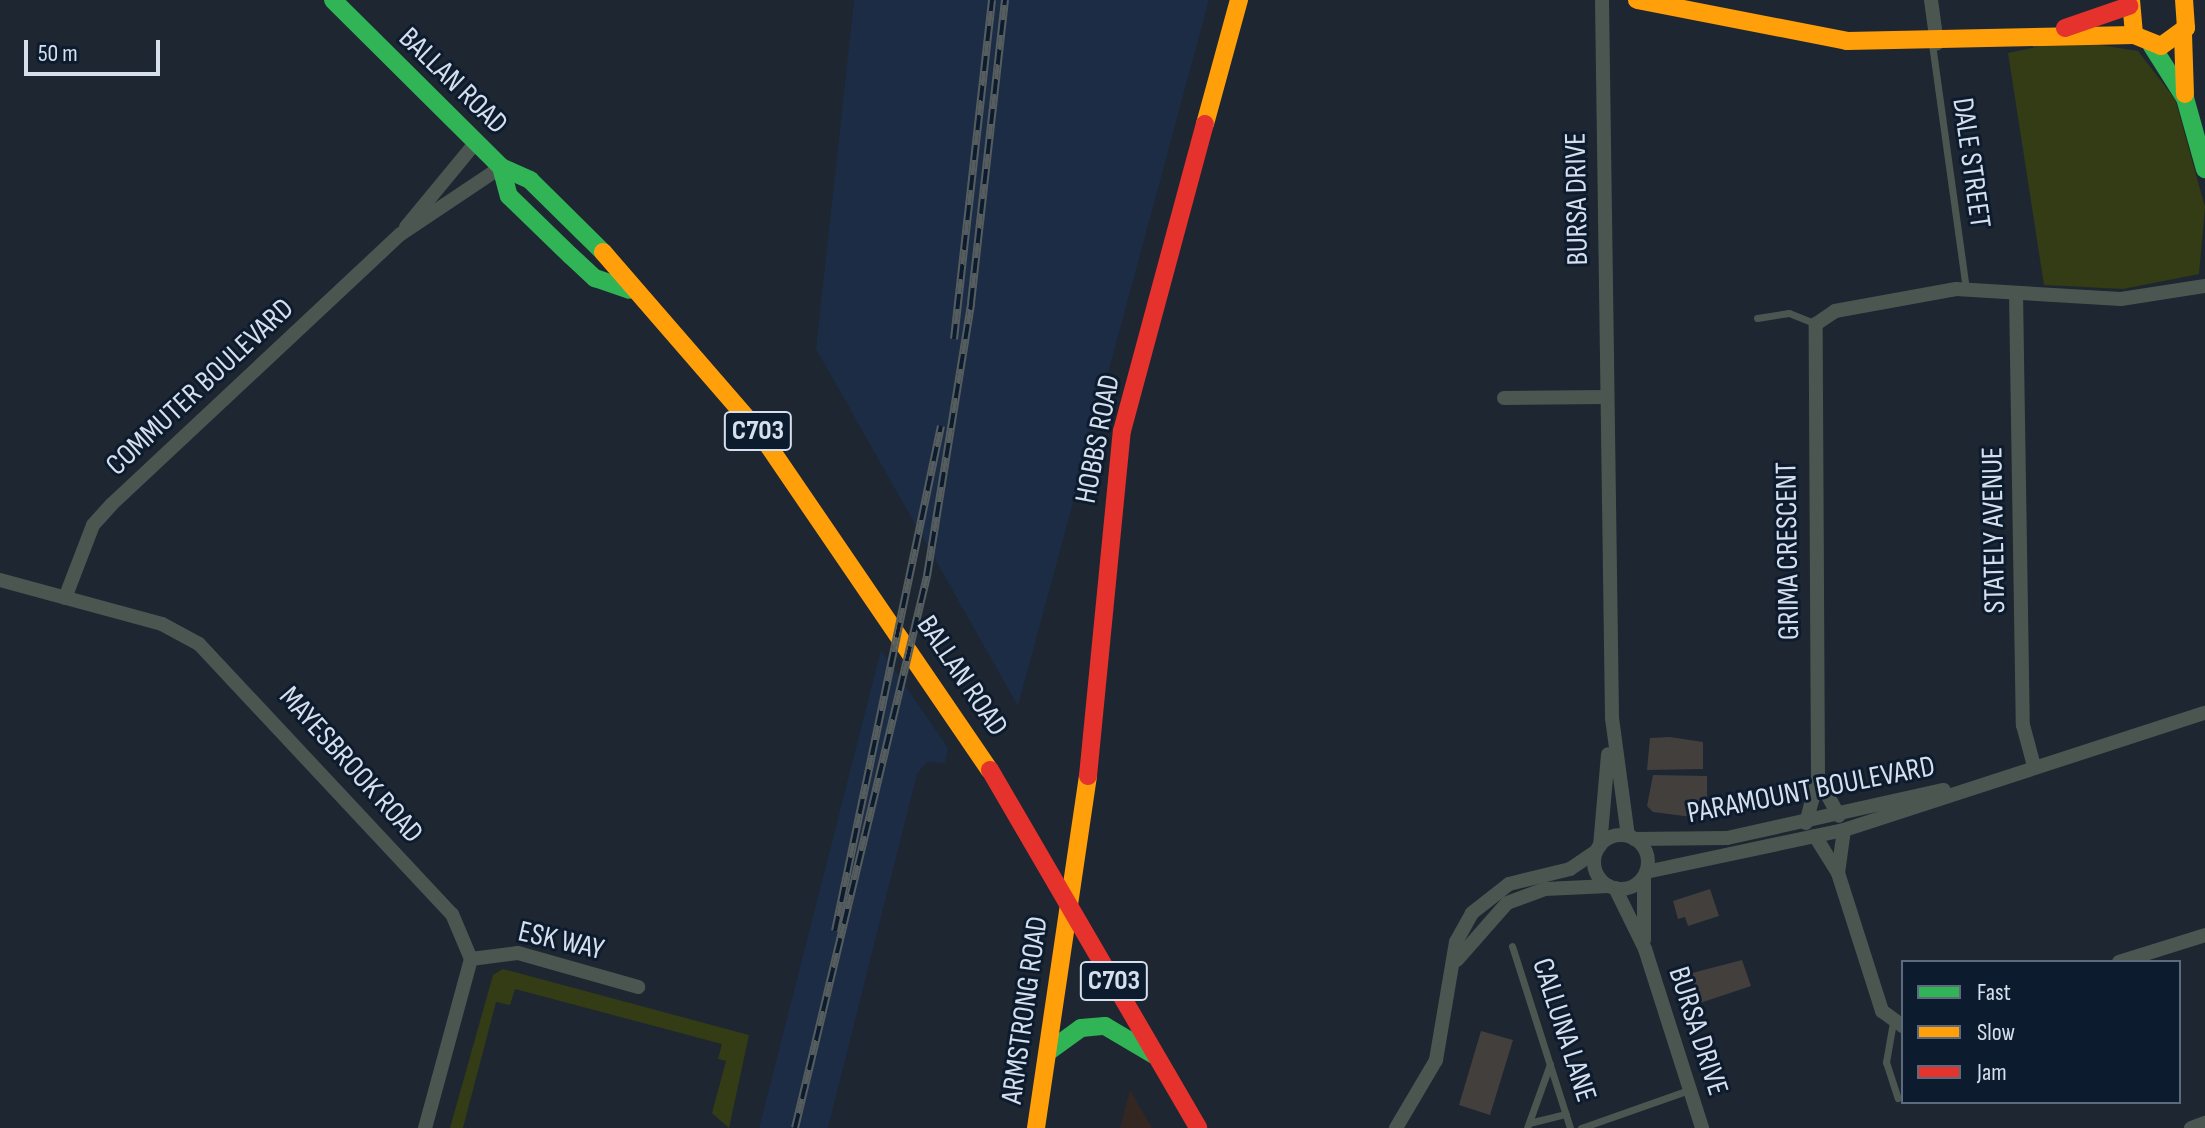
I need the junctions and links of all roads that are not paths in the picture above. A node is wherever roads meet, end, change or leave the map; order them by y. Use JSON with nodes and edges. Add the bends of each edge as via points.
{"nodes":[{"id":1,"x":333,"y":0,"type":"edge"},
{"id":2,"x":1239,"y":0,"type":"edge"},
{"id":3,"x":1602,"y":0,"type":"edge"},
{"id":4,"x":1637,"y":0,"type":"edge"},
{"id":5,"x":1931,"y":0,"type":"edge"},
{"id":6,"x":2184,"y":0,"type":"edge"},
{"id":7,"x":2130,"y":3,"type":"edge"},
{"id":8,"x":1702,"y":8,"type":"edge"},
{"id":9,"x":2192,"y":24,"type":"edge"},
{"id":10,"x":2050,"y":33,"type":"junction"},
{"id":11,"x":2134,"y":35,"type":"junction"},
{"id":12,"x":1934,"y":44,"type":"junction"},
{"id":13,"x":2152,"y":46,"type":"junction"},
{"id":14,"x":2185,"y":98,"type":"junction"},
{"id":15,"x":476,"y":142,"type":"junction"},
{"id":16,"x":501,"y":167,"type":"junction"},
{"id":17,"x":2205,"y":169,"type":"edge"},
{"id":18,"x":401,"y":234,"type":"junction"},
{"id":19,"x":2205,"y":286,"type":"edge"},
{"id":20,"x":1966,"y":288,"type":"junction"},
{"id":21,"x":2016,"y":293,"type":"junction"},
{"id":22,"x":1757,"y":318,"type":"dead end"},
{"id":23,"x":1816,"y":324,"type":"junction"},
{"id":24,"x":1607,"y":397,"type":"junction"},
{"id":25,"x":1504,"y":398,"type":"dead end"},
{"id":26,"x":0,"y":580,"type":"edge"},
{"id":27,"x":65,"y":598,"type":"junction"},
{"id":28,"x":2205,"y":713,"type":"edge"},
{"id":29,"x":1612,"y":718,"type":"junction"},
{"id":30,"x":2034,"y":766,"type":"junction"},
{"id":31,"x":1818,"y":778,"type":"junction"},
{"id":32,"x":1806,"y":823,"type":"junction"},
{"id":33,"x":1842,"y":823,"type":"junction"},
{"id":34,"x":1815,"y":836,"type":"junction"},
{"id":35,"x":1631,"y":838,"type":"junction"},
{"id":36,"x":1599,"y":848,"type":"junction"},
{"id":37,"x":1838,"y":873,"type":"junction"},
{"id":38,"x":1645,"y":874,"type":"junction"},
{"id":39,"x":1612,"y":887,"type":"junction"},
{"id":40,"x":1070,"y":900,"type":"junction"},
{"id":41,"x":2205,"y":935,"type":"edge"},
{"id":42,"x":1512,"y":946,"type":"dead end"},
{"id":43,"x":1645,"y":949,"type":"junction"},
{"id":44,"x":471,"y":959,"type":"junction"},
{"id":45,"x":2125,"y":960,"type":"edge"},
{"id":46,"x":1455,"y":964,"type":"junction"},
{"id":47,"x":638,"y":987,"type":"dead end"},
{"id":48,"x":1898,"y":1024,"type":"edge"},
{"id":49,"x":1048,"y":1052,"type":"junction"},
{"id":50,"x":1161,"y":1061,"type":"junction"},
{"id":51,"x":1550,"y":1064,"type":"junction"},
{"id":52,"x":1689,"y":1090,"type":"junction"},
{"id":53,"x":1898,"y":1098,"type":"dead end"},
{"id":54,"x":1566,"y":1114,"type":"junction"},
{"id":55,"x":2205,"y":1123,"type":"edge"},
{"id":56,"x":1528,"y":1126,"type":"edge"},
{"id":57,"x":425,"y":1128,"type":"edge"},
{"id":58,"x":1036,"y":1128,"type":"edge"},
{"id":59,"x":1198,"y":1128,"type":"edge"},
{"id":60,"x":1396,"y":1128,"type":"edge"},
{"id":61,"x":1570,"y":1128,"type":"edge"},
{"id":62,"x":1581,"y":1128,"type":"edge"},
{"id":63,"x":1702,"y":1128,"type":"edge"},
{"id":64,"x":2191,"y":1128,"type":"edge"}],
"edges":[{"from":1,"to":15,"type":"street","name":"BALLAN ROAD","number":"C703"},
{"from":2,"to":40,"type":"street","name":"HOBBS ROAD","via":[[1122,431],[1101,670]]},
{"from":3,"to":24,"type":"street","name":"BURSA DRIVE"},
{"from":4,"to":8,"type":"street"},
{"from":5,"to":12,"type":"street"},
{"from":6,"to":9,"type":"street"},
{"from":7,"to":10,"type":"street"},
{"from":7,"to":11,"type":"street"},
{"from":8,"to":12,"type":"street","via":[[1784,34]]},
{"from":9,"to":13,"type":"street"},
{"from":9,"to":14,"type":"street"},
{"from":10,"to":11,"type":"street"},
{"from":10,"to":12,"type":"street"},
{"from":11,"to":13,"type":"street"},
{"from":12,"to":20,"type":"lane","name":"DALE STREET"},
{"from":13,"to":14,"type":"street"},
{"from":14,"to":17,"type":"street"},
{"from":15,"to":16,"type":"street","name":"BALLAN ROAD","number":"C703"},
{"from":15,"to":18,"type":"street","name":"COMMUTER BOULEVARD"},
{"from":16,"to":18,"type":"street","name":"COMMUTER BOULEVARD"},
{"from":16,"to":40,"type":"street","name":"BALLAN ROAD","number":"C703","via":[[509,196],[595,278],[629,290],[759,432],[960,721]]},
{"from":18,"to":27,"type":"street","name":"COMMUTER BOULEVARD","via":[[112,504],[81,550]]},
{"from":19,"to":21,"type":"street","via":[[2121,299]]},
{"from":20,"to":21,"type":"street"},
{"from":20,"to":23,"type":"street","via":[[1835,311]]},
{"from":21,"to":30,"type":"street","name":"STATELY AVENUE","via":[[2023,725]]},
{"from":22,"to":23,"type":"lane","via":[[1789,313]]},
{"from":23,"to":31,"type":"street","name":"GRIMA CRESCENT","via":[[1811,345]]},
{"from":24,"to":25,"type":"street"},
{"from":24,"to":29,"type":"street","name":"BURSA DRIVE"},
{"from":26,"to":27,"type":"street","name":"MAYESBROOK ROAD"},
{"from":27,"to":44,"type":"street","name":"MAYESBROOK ROAD","via":[[171,628],[220,660],[452,914]]},
{"from":28,"to":30,"type":"street","name":"PARAMOUNT BOULEVARD"},
{"from":29,"to":35,"type":"street","name":"BURSA DRIVE"},
{"from":29,"to":36,"type":"street","name":"BURSA DRIVE"},
{"from":30,"to":33,"type":"street","name":"PARAMOUNT BOULEVARD"},
{"from":31,"to":32,"type":"street","name":"GRIMA CRESCENT"},
{"from":31,"to":33,"type":"street","name":"GRIMA CRESCENT"},
{"from":32,"to":33,"type":"street","name":"PARAMOUNT BOULEVARD"},
{"from":32,"to":35,"type":"street","name":"PARAMOUNT BOULEVARD","via":[[1693,842]]},
{"from":33,"to":34,"type":"street","name":"PARAMOUNT BOULEVARD"},
{"from":33,"to":37,"type":"street"},
{"from":34,"to":37,"type":"street"},
{"from":34,"to":38,"type":"street","name":"PARAMOUNT BOULEVARD"},
{"from":35,"to":36,"type":"street"},
{"from":35,"to":38,"type":"street","via":[[1645,849]]},
{"from":36,"to":39,"type":"street","via":[[1598,874]]},
{"from":36,"to":46,"type":"street","via":[[1570,869],[1488,896],[1461,929]]},
{"from":37,"to":48,"type":"street","via":[[1878,1002]]},
{"from":38,"to":39,"type":"street"},
{"from":38,"to":43,"type":"street","name":"BURSA DRIVE"},
{"from":39,"to":43,"type":"street","name":"BURSA DRIVE"},
{"from":39,"to":46,"type":"street","via":[[1545,889],[1507,903]]},
{"from":40,"to":49,"type":"street","name":"ARMSTRONG ROAD"},
{"from":40,"to":50,"type":"street","name":"BALLAN ROAD","number":"C703"},
{"from":41,"to":45,"type":"street"},
{"from":42,"to":51,"type":"lane","name":"CALLUNA LANE"},
{"from":43,"to":52,"type":"street","name":"BURSA DRIVE"},
{"from":44,"to":47,"type":"street","name":"ESK WAY","via":[[518,953]]},
{"from":44,"to":57,"type":"street"},
{"from":46,"to":60,"type":"street","via":[[1436,1060]]},
{"from":48,"to":53,"type":"lane","via":[[1886,1062]]},
{"from":49,"to":50,"type":"street","via":[[1081,1028],[1105,1026]]},
{"from":49,"to":58,"type":"street","name":"ARMSTRONG ROAD"},
{"from":50,"to":59,"type":"street","name":"BALLAN ROAD","number":"C703"},
{"from":51,"to":54,"type":"lane","name":"CALLUNA LANE"},
{"from":51,"to":56,"type":"lane"},
{"from":52,"to":62,"type":"lane","name":"CALLUNA LANE"},
{"from":52,"to":63,"type":"street","name":"BURSA DRIVE"},
{"from":54,"to":56,"type":"lane"},
{"from":54,"to":61,"type":"lane","name":"CALLUNA LANE"},
{"from":55,"to":64,"type":"street"}]}
